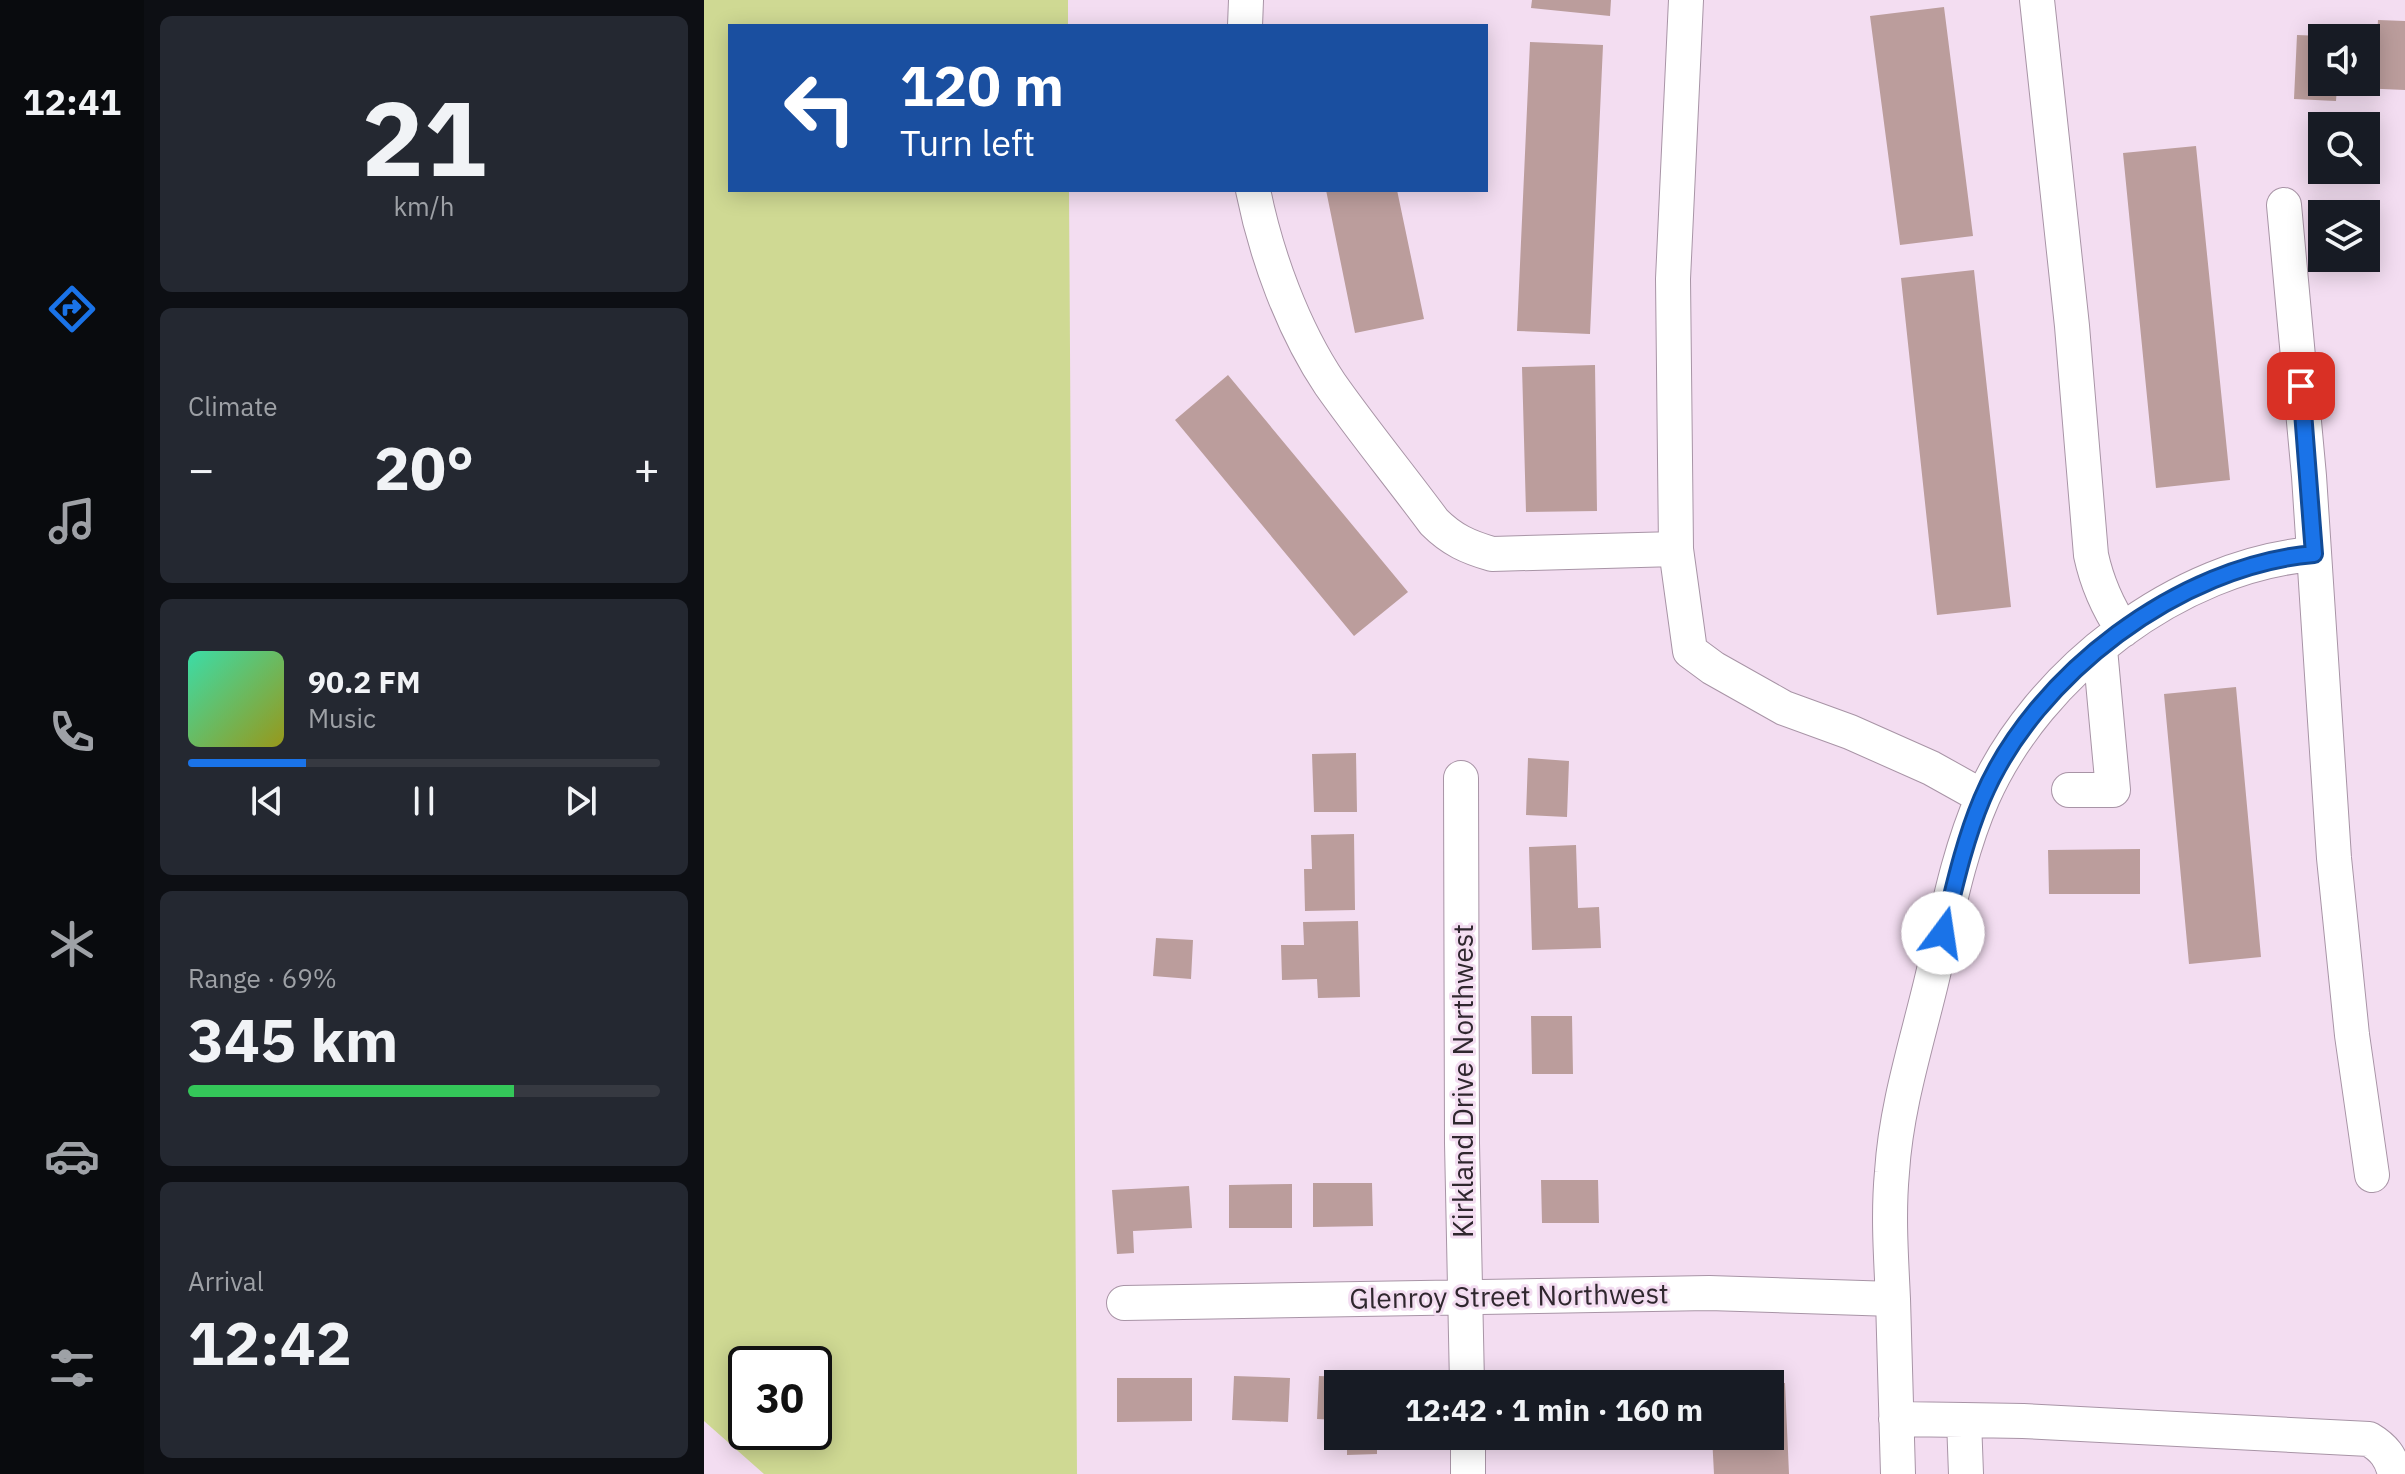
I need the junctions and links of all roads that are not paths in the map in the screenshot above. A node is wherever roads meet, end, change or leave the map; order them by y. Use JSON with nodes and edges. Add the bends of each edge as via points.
{"nodes":[{"id":1,"x":1246,"y":0,"type":"edge"},
{"id":2,"x":1686,"y":0,"type":"edge"},
{"id":3,"x":2037,"y":0,"type":"edge"},
{"id":4,"x":1245,"y":24,"type":"edge"},
{"id":5,"x":1253,"y":192,"type":"edge"},
{"id":6,"x":2284,"y":205,"type":"dead end"},
{"id":7,"x":1676,"y":549,"type":"junction"},
{"id":8,"x":2314,"y":554,"type":"junction"},
{"id":9,"x":2112,"y":639,"type":"junction"},
{"id":10,"x":1461,"y":778,"type":"dead end"},
{"id":11,"x":2069,"y":790,"type":"dead end"},
{"id":12,"x":1983,"y":797,"type":"junction"},
{"id":13,"x":2372,"y":1175,"type":"dead end"},
{"id":14,"x":1465,"y":1296,"type":"junction"},
{"id":15,"x":1893,"y":1299,"type":"junction"},
{"id":16,"x":1124,"y":1303,"type":"dead end"},
{"id":17,"x":1467,"y":1370,"type":"edge"},
{"id":18,"x":1896,"y":1419,"type":"junction"},
{"id":19,"x":1964,"y":1420,"type":"junction"},
{"id":20,"x":1468,"y":1450,"type":"edge"},
{"id":21,"x":1468,"y":1474,"type":"edge"},
{"id":22,"x":1898,"y":1474,"type":"edge"},
{"id":23,"x":1966,"y":1474,"type":"edge"},
{"id":24,"x":2395,"y":1474,"type":"edge"}],
"edges":[{"from":1,"to":4,"type":"street"},
{"from":2,"to":7,"type":"street","via":[[1673,279]]},
{"from":3,"to":9,"type":"street","via":[[2091,555]]},
{"from":5,"to":7,"type":"street","via":[[1301,334],[1329,383],[1449,537],[1492,554]]},
{"from":6,"to":8,"type":"street"},
{"from":7,"to":12,"type":"street","via":[[1690,651],[1784,708],[1931,768]]},
{"from":8,"to":9,"type":"street","via":[[2286,556],[2232,572],[2180,595]]},
{"from":8,"to":13,"type":"street","via":[[2334,858]]},
{"from":9,"to":11,"type":"street","via":[[2113,790]]},
{"from":9,"to":12,"type":"street","via":[[2035,713]]},
{"from":10,"to":14,"type":"street","name":"Kirkland Drive Northwest"},
{"from":12,"to":15,"type":"street","via":[[1964,848],[1901,1104],[1892,1171]]},
{"from":14,"to":15,"type":"street","name":"Glenroy Street Northwest","via":[[1709,1293]]},
{"from":14,"to":16,"type":"street","name":"Glenroy Street Northwest"},
{"from":14,"to":17,"type":"street","name":"Kirkland Drive Northwest"},
{"from":15,"to":18,"type":"street"},
{"from":18,"to":19,"type":"street"},
{"from":18,"to":22,"type":"street"},
{"from":19,"to":23,"type":"street"},
{"from":19,"to":24,"type":"street","via":[[2369,1439],[2392,1459]]},
{"from":20,"to":21,"type":"street"}]}
